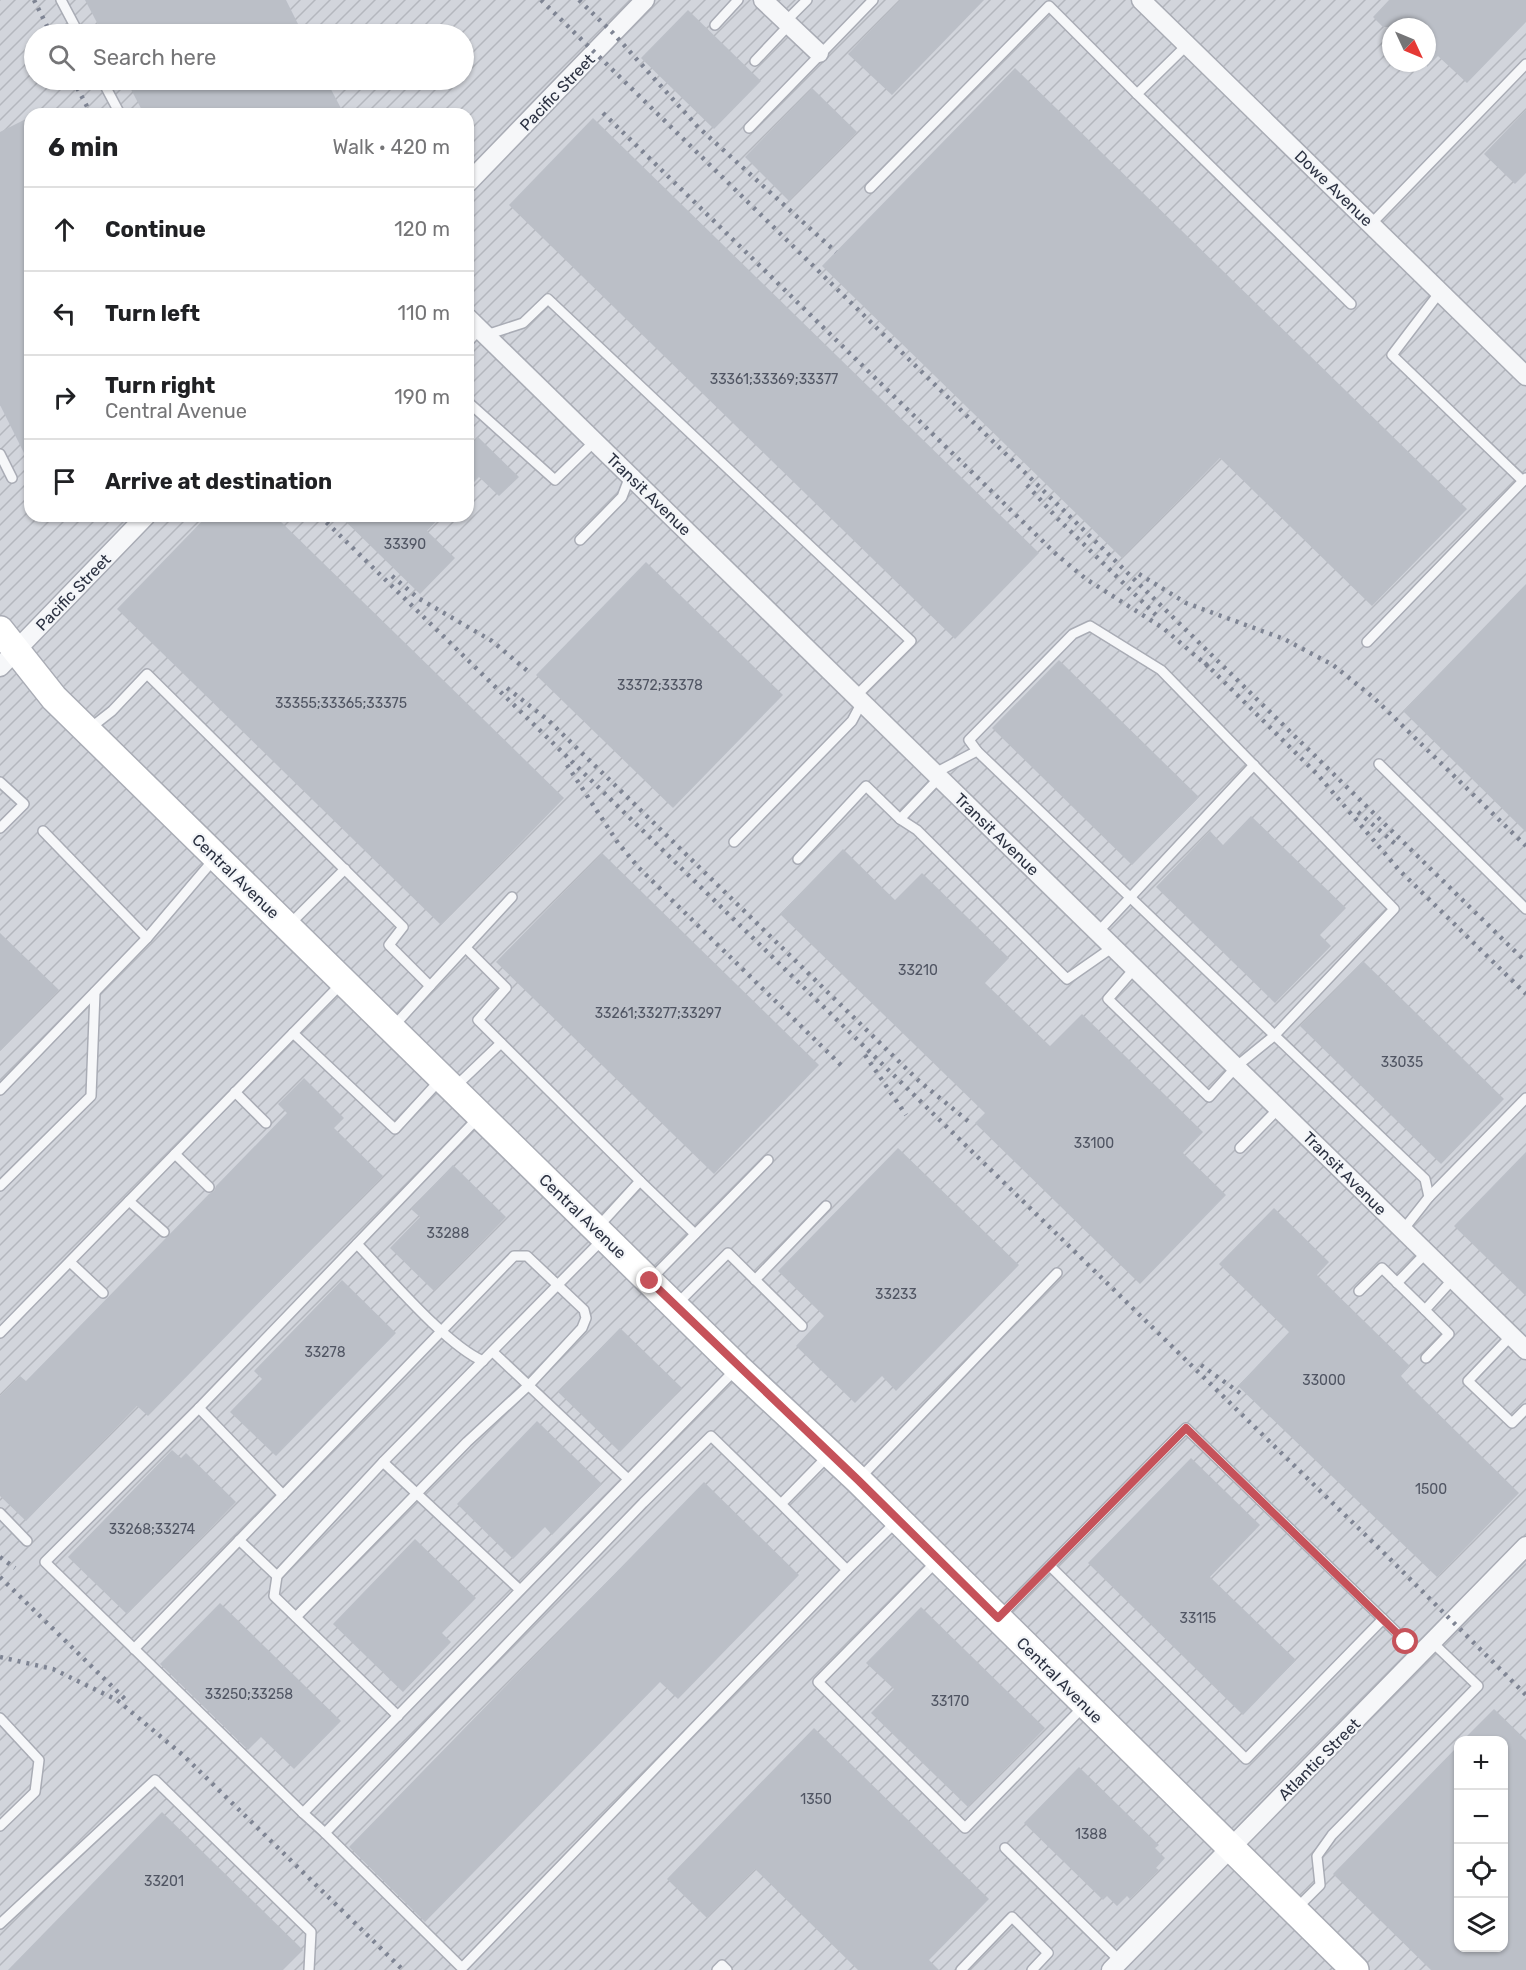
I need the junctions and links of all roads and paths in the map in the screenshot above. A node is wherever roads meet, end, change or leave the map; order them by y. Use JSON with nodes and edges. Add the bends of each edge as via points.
{"nodes":[{"id":1,"x":61,"y":0,"type":"edge"},
{"id":2,"x":645,"y":0,"type":"edge"},
{"id":3,"x":738,"y":0,"type":"edge"},
{"id":4,"x":763,"y":0,"type":"edge"},
{"id":5,"x":807,"y":0,"type":"edge"},
{"id":6,"x":873,"y":0,"type":"edge"},
{"id":7,"x":1141,"y":0,"type":"edge"},
{"id":8,"x":787,"y":23,"type":"junction"},
{"id":9,"x":74,"y":24,"type":"edge"},
{"id":10,"x":715,"y":25,"type":"dead end"},
{"id":11,"x":1187,"y":45,"type":"junction"},
{"id":12,"x":819,"y":53,"type":"junction"},
{"id":13,"x":754,"y":61,"type":"dead end"},
{"id":14,"x":1526,"y":64,"type":"edge"},
{"id":15,"x":107,"y":90,"type":"edge"},
{"id":16,"x":1137,"y":94,"type":"junction"},
{"id":17,"x":117,"y":108,"type":"edge"},
{"id":18,"x":749,"y":128,"type":"dead end"},
{"id":19,"x":474,"y":177,"type":"edge"},
{"id":20,"x":870,"y":188,"type":"dead end"},
{"id":21,"x":1371,"y":224,"type":"junction"},
{"id":22,"x":1440,"y":292,"type":"junction"},
{"id":23,"x":1351,"y":304,"type":"dead end"},
{"id":24,"x":475,"y":331,"type":"edge"},
{"id":25,"x":1526,"y":376,"type":"edge"},
{"id":26,"x":474,"y":407,"type":"edge"},
{"id":27,"x":595,"y":441,"type":"junction"},
{"id":28,"x":0,"y":453,"type":"edge"},
{"id":29,"x":630,"y":476,"type":"junction"},
{"id":30,"x":12,"y":478,"type":"dead end"},
{"id":31,"x":1525,"y":480,"type":"edge"},
{"id":32,"x":140,"y":522,"type":"edge"},
{"id":33,"x":580,"y":540,"type":"dead end"},
{"id":34,"x":0,"y":630,"type":"edge"},
{"id":35,"x":1367,"y":642,"type":"dead end"},
{"id":36,"x":7,"y":660,"type":"edge"},
{"id":37,"x":859,"y":699,"type":"junction"},
{"id":38,"x":87,"y":730,"type":"junction"},
{"id":39,"x":977,"y":751,"type":"junction"},
{"id":40,"x":1378,"y":764,"type":"dead end"},
{"id":41,"x":1254,"y":765,"type":"junction"},
{"id":42,"x":937,"y":775,"type":"junction"},
{"id":43,"x":0,"y":782,"type":"edge"},
{"id":44,"x":900,"y":819,"type":"junction"},
{"id":45,"x":0,"y":828,"type":"edge"},
{"id":46,"x":43,"y":831,"type":"dead end"},
{"id":47,"x":734,"y":842,"type":"dead end"},
{"id":48,"x":216,"y":857,"type":"junction"},
{"id":49,"x":798,"y":859,"type":"dead end"},
{"id":50,"x":345,"y":869,"type":"junction"},
{"id":51,"x":1130,"y":896,"type":"junction"},
{"id":52,"x":512,"y":897,"type":"dead end"},
{"id":53,"x":1526,"y":909,"type":"edge"},
{"id":54,"x":287,"y":927,"type":"junction"},
{"id":55,"x":1098,"y":932,"type":"junction"},
{"id":56,"x":147,"y":938,"type":"junction"},
{"id":57,"x":466,"y":948,"type":"junction"},
{"id":58,"x":1113,"y":948,"type":"junction"},
{"id":59,"x":1135,"y":968,"type":"junction"},
{"id":60,"x":343,"y":981,"type":"junction"},
{"id":61,"x":430,"y":987,"type":"junction"},
{"id":62,"x":95,"y":992,"type":"junction"},
{"id":63,"x":392,"y":1029,"type":"junction"},
{"id":64,"x":293,"y":1033,"type":"junction"},
{"id":65,"x":1275,"y":1035,"type":"junction"},
{"id":66,"x":501,"y":1042,"type":"junction"},
{"id":67,"x":1237,"y":1066,"type":"junction"},
{"id":68,"x":447,"y":1083,"type":"junction"},
{"id":69,"x":0,"y":1090,"type":"edge"},
{"id":70,"x":235,"y":1092,"type":"junction"},
{"id":71,"x":1526,"y":1098,"type":"edge"},
{"id":72,"x":1279,"y":1108,"type":"junction"},
{"id":73,"x":481,"y":1116,"type":"junction"},
{"id":74,"x":266,"y":1123,"type":"dead end"},
{"id":75,"x":1240,"y":1148,"type":"dead end"},
{"id":76,"x":175,"y":1154,"type":"junction"},
{"id":77,"x":768,"y":1160,"type":"dead end"},
{"id":78,"x":640,"y":1181,"type":"junction"},
{"id":79,"x":0,"y":1186,"type":"edge"},
{"id":80,"x":209,"y":1187,"type":"dead end"},
{"id":81,"x":1429,"y":1197,"type":"junction"},
{"id":82,"x":129,"y":1201,"type":"junction"},
{"id":83,"x":826,"y":1206,"type":"dead end"},
{"id":84,"x":1403,"y":1230,"type":"junction"},
{"id":85,"x":164,"y":1232,"type":"dead end"},
{"id":86,"x":600,"y":1233,"type":"junction"},
{"id":87,"x":696,"y":1234,"type":"junction"},
{"id":88,"x":357,"y":1244,"type":"junction"},
{"id":89,"x":1426,"y":1253,"type":"junction"},
{"id":90,"x":70,"y":1262,"type":"junction"},
{"id":91,"x":1057,"y":1273,"type":"dead end"},
{"id":92,"x":1453,"y":1279,"type":"junction"},
{"id":93,"x":755,"y":1280,"type":"junction"},
{"id":94,"x":650,"y":1281,"type":"junction"},
{"id":95,"x":1397,"y":1283,"type":"junction"},
{"id":96,"x":560,"y":1284,"type":"junction"},
{"id":97,"x":1359,"y":1292,"type":"dead end"},
{"id":98,"x":103,"y":1293,"type":"dead end"},
{"id":99,"x":675,"y":1306,"type":"junction"},
{"id":100,"x":1425,"y":1310,"type":"junction"},
{"id":101,"x":802,"y":1326,"type":"dead end"},
{"id":102,"x":442,"y":1330,"type":"junction"},
{"id":103,"x":0,"y":1334,"type":"edge"},
{"id":104,"x":1511,"y":1336,"type":"junction"},
{"id":105,"x":1526,"y":1350,"type":"edge"},
{"id":106,"x":493,"y":1352,"type":"junction"},
{"id":107,"x":1426,"y":1358,"type":"dead end"},
{"id":108,"x":483,"y":1361,"type":"junction"},
{"id":109,"x":737,"y":1367,"type":"junction"},
{"id":110,"x":529,"y":1385,"type":"junction"},
{"id":111,"x":199,"y":1408,"type":"junction"},
{"id":112,"x":1526,"y":1409,"type":"edge"},
{"id":113,"x":830,"y":1454,"type":"junction"},
{"id":114,"x":383,"y":1462,"type":"junction"},
{"id":115,"x":628,"y":1479,"type":"junction"},
{"id":116,"x":858,"y":1480,"type":"junction"},
{"id":117,"x":416,"y":1492,"type":"junction"},
{"id":118,"x":283,"y":1495,"type":"junction"},
{"id":119,"x":781,"y":1504,"type":"junction"},
{"id":120,"x":0,"y":1514,"type":"edge"},
{"id":121,"x":898,"y":1520,"type":"junction"},
{"id":122,"x":238,"y":1540,"type":"junction"},
{"id":123,"x":27,"y":1541,"type":"dead end"},
{"id":124,"x":1526,"y":1546,"type":"edge"},
{"id":125,"x":939,"y":1560,"type":"junction"},
{"id":126,"x":1050,"y":1566,"type":"junction"},
{"id":127,"x":847,"y":1570,"type":"junction"},
{"id":128,"x":277,"y":1576,"type":"junction"},
{"id":129,"x":520,"y":1590,"type":"junction"},
{"id":130,"x":296,"y":1617,"type":"junction"},
{"id":131,"x":998,"y":1618,"type":"junction"},
{"id":132,"x":1383,"y":1619,"type":"junction"},
{"id":133,"x":134,"y":1649,"type":"junction"},
{"id":134,"x":1426,"y":1649,"type":"junction"},
{"id":135,"x":1085,"y":1705,"type":"junction"},
{"id":136,"x":398,"y":1716,"type":"junction"},
{"id":137,"x":0,"y":1718,"type":"edge"},
{"id":138,"x":303,"y":1813,"type":"junction"},
{"id":139,"x":0,"y":1826,"type":"edge"},
{"id":140,"x":325,"y":1833,"type":"junction"},
{"id":141,"x":1005,"y":1848,"type":"dead end"},
{"id":142,"x":1231,"y":1849,"type":"junction"},
{"id":143,"x":1294,"y":1911,"type":"junction"},
{"id":144,"x":0,"y":1924,"type":"edge"},
{"id":145,"x":1115,"y":1965,"type":"edge"},
{"id":146,"x":309,"y":1970,"type":"edge"},
{"id":147,"x":717,"y":1970,"type":"edge"},
{"id":148,"x":727,"y":1970,"type":"edge"},
{"id":149,"x":960,"y":1970,"type":"edge"},
{"id":150,"x":1032,"y":1970,"type":"edge"},
{"id":151,"x":1355,"y":1970,"type":"edge"}],
"edges":[{"from":1,"to":9,"type":"lane"},
{"from":2,"to":19,"type":"street","name":"Pacific Street"},
{"from":3,"to":10,"type":"lane"},
{"from":4,"to":8,"type":"street"},
{"from":5,"to":8,"type":"lane"},
{"from":6,"to":12,"type":"lane"},
{"from":7,"to":11,"type":"street","name":"Dowe Avenue"},
{"from":8,"to":12,"type":"street"},
{"from":8,"to":13,"type":"lane"},
{"from":11,"to":16,"type":"lane"},
{"from":11,"to":21,"type":"street","name":"Dowe Avenue"},
{"from":12,"to":18,"type":"lane"},
{"from":14,"to":21,"type":"lane"},
{"from":15,"to":17,"type":"lane"},
{"from":16,"to":20,"type":"lane","via":[[1049,6]]},
{"from":16,"to":23,"type":"lane"},
{"from":21,"to":22,"type":"street","name":"Dowe Avenue"},
{"from":22,"to":25,"type":"street","name":"Dowe Avenue"},
{"from":22,"to":31,"type":"lane","via":[[1392,355]]},
{"from":24,"to":27,"type":"street","name":"Transit Avenue"},
{"from":24,"to":37,"type":"lane","via":[[523,323],[548,299],[911,641]]},
{"from":26,"to":27,"type":"lane","via":[[555,480]]},
{"from":27,"to":29,"type":"street","name":"Transit Avenue"},
{"from":28,"to":30,"type":"lane"},
{"from":29,"to":33,"type":"lane","via":[[622,497]]},
{"from":29,"to":37,"type":"street","name":"Transit Avenue"},
{"from":31,"to":35,"type":"lane"},
{"from":32,"to":36,"type":"street","name":"Pacific Street"},
{"from":34,"to":36,"type":"street","name":"Central Avenue"},
{"from":36,"to":38,"type":"street","name":"Central Avenue","via":[[36,678]]},
{"from":37,"to":42,"type":"street","name":"Transit Avenue"},
{"from":37,"to":47,"type":"lane","via":[[852,722]]},
{"from":38,"to":48,"type":"street","name":"Central Avenue"},
{"from":38,"to":50,"type":"lane","via":[[112,711],[147,674]]},
{"from":39,"to":41,"type":"lane","via":[[969,740],[1073,634],[1090,626],[1161,670]]},
{"from":39,"to":42,"type":"lane"},
{"from":39,"to":51,"type":"lane"},
{"from":40,"to":53,"type":"lane"},
{"from":41,"to":51,"type":"lane"},
{"from":41,"to":65,"type":"lane","via":[[1394,909]]},
{"from":42,"to":44,"type":"lane"},
{"from":42,"to":55,"type":"street","name":"Transit Avenue"},
{"from":43,"to":45,"type":"lane","via":[[24,804]]},
{"from":44,"to":49,"type":"lane","via":[[867,786]]},
{"from":44,"to":58,"type":"lane","via":[[917,830],[1067,979]]},
{"from":46,"to":56,"type":"lane"},
{"from":48,"to":54,"type":"street","name":"Central Avenue"},
{"from":48,"to":56,"type":"lane"},
{"from":50,"to":54,"type":"lane"},
{"from":50,"to":61,"type":"lane","via":[[403,927],[389,945]]},
{"from":51,"to":55,"type":"lane"},
{"from":51,"to":65,"type":"lane"},
{"from":52,"to":57,"type":"lane"},
{"from":54,"to":60,"type":"street","name":"Central Avenue"},
{"from":55,"to":58,"type":"street","name":"Transit Avenue"},
{"from":56,"to":62,"type":"lane"},
{"from":57,"to":61,"type":"lane"},
{"from":57,"to":66,"type":"lane","via":[[506,988],[478,1020]]},
{"from":58,"to":59,"type":"street","name":"Transit Avenue"},
{"from":59,"to":67,"type":"street","name":"Transit Avenue"},
{"from":59,"to":67,"type":"lane","via":[[1108,999],[1209,1097]]},
{"from":60,"to":63,"type":"street","name":"Central Avenue"},
{"from":60,"to":64,"type":"lane"},
{"from":61,"to":63,"type":"lane"},
{"from":62,"to":69,"type":"lane"},
{"from":62,"to":79,"type":"lane","via":[[91,1096]]},
{"from":63,"to":68,"type":"street","name":"Central Avenue"},
{"from":64,"to":68,"type":"lane","via":[[395,1129]]},
{"from":64,"to":70,"type":"lane"},
{"from":65,"to":67,"type":"lane"},
{"from":65,"to":81,"type":"lane","via":[[1425,1179]]},
{"from":66,"to":68,"type":"lane"},
{"from":66,"to":78,"type":"lane"},
{"from":67,"to":72,"type":"street","name":"Transit Avenue"},
{"from":68,"to":73,"type":"street","name":"Central Avenue"},
{"from":70,"to":74,"type":"lane"},
{"from":70,"to":76,"type":"lane"},
{"from":71,"to":81,"type":"lane"},
{"from":72,"to":75,"type":"lane"},
{"from":72,"to":84,"type":"street","name":"Transit Avenue"},
{"from":73,"to":86,"type":"street","name":"Central Avenue"},
{"from":73,"to":88,"type":"lane"},
{"from":76,"to":80,"type":"lane"},
{"from":76,"to":82,"type":"lane"},
{"from":77,"to":87,"type":"lane"},
{"from":78,"to":86,"type":"lane"},
{"from":78,"to":87,"type":"lane"},
{"from":81,"to":84,"type":"lane"},
{"from":82,"to":85,"type":"lane"},
{"from":82,"to":90,"type":"lane"},
{"from":83,"to":93,"type":"lane"},
{"from":84,"to":89,"type":"street","name":"Transit Avenue"},
{"from":86,"to":94,"type":"street","name":"Central Avenue"},
{"from":86,"to":96,"type":"lane"},
{"from":87,"to":94,"type":"lane"},
{"from":88,"to":102,"type":"lane"},
{"from":88,"to":111,"type":"lane"},
{"from":89,"to":92,"type":"street","name":"Transit Avenue"},
{"from":89,"to":95,"type":"lane"},
{"from":90,"to":98,"type":"lane"},
{"from":90,"to":103,"type":"lane"},
{"from":91,"to":116,"type":"lane"},
{"from":92,"to":100,"type":"lane"},
{"from":92,"to":104,"type":"street","name":"Transit Avenue"},
{"from":93,"to":99,"type":"lane","via":[[728,1253]]},
{"from":93,"to":101,"type":"lane"},
{"from":94,"to":99,"type":"street","name":"Central Avenue"},
{"from":95,"to":97,"type":"lane","via":[[1382,1268]]},
{"from":95,"to":100,"type":"lane"},
{"from":96,"to":102,"type":"lane","via":[[528,1256],[514,1256]]},
{"from":96,"to":106,"type":"lane"},
{"from":96,"to":110,"type":"lane","via":[[584,1310],[586,1318],[582,1328]]},
{"from":99,"to":109,"type":"street","name":"Central Avenue"},
{"from":100,"to":107,"type":"lane","via":[[1449,1334]]},
{"from":102,"to":108,"type":"lane","via":[[471,1356]]},
{"from":102,"to":118,"type":"lane"},
{"from":104,"to":105,"type":"street","name":"Transit Avenue"},
{"from":104,"to":112,"type":"lane","via":[[1468,1381],[1512,1423]]},
{"from":106,"to":108,"type":"lane"},
{"from":106,"to":110,"type":"lane"},
{"from":108,"to":114,"type":"lane"},
{"from":109,"to":113,"type":"street","name":"Central Avenue"},
{"from":109,"to":115,"type":"lane"},
{"from":110,"to":115,"type":"lane"},
{"from":110,"to":117,"type":"lane"},
{"from":111,"to":118,"type":"lane"},
{"from":111,"to":133,"type":"lane","via":[[45,1562]]},
{"from":113,"to":116,"type":"street","name":"Central Avenue"},
{"from":113,"to":119,"type":"lane"},
{"from":114,"to":117,"type":"lane"},
{"from":114,"to":128,"type":"lane"},
{"from":115,"to":129,"type":"lane"},
{"from":116,"to":121,"type":"street","name":"Central Avenue"},
{"from":117,"to":129,"type":"lane"},
{"from":117,"to":130,"type":"lane"},
{"from":118,"to":122,"type":"lane"},
{"from":119,"to":127,"type":"lane"},
{"from":119,"to":140,"type":"lane","via":[[711,1436]]},
{"from":120,"to":123,"type":"lane"},
{"from":121,"to":125,"type":"street","name":"Central Avenue"},
{"from":121,"to":127,"type":"lane"},
{"from":122,"to":128,"type":"lane"},
{"from":122,"to":133,"type":"lane"},
{"from":124,"to":134,"type":"street","name":"Atlantic Street"},
{"from":125,"to":131,"type":"street","name":"Central Avenue"},
{"from":125,"to":135,"type":"lane","via":[[818,1682],[940,1804],[965,1828]]},
{"from":126,"to":131,"type":"lane"},
{"from":126,"to":132,"type":"lane","via":[[1186,1428]]},
{"from":126,"to":132,"type":"lane","via":[[1246,1759]]},
{"from":127,"to":140,"type":"lane","via":[[462,1968]]},
{"from":128,"to":130,"type":"lane","via":[[274,1596]]},
{"from":129,"to":136,"type":"lane"},
{"from":130,"to":136,"type":"lane"},
{"from":131,"to":135,"type":"street","name":"Central Avenue"},
{"from":132,"to":134,"type":"lane"},
{"from":133,"to":138,"type":"lane"},
{"from":134,"to":142,"type":"street","name":"Atlantic Street"},
{"from":134,"to":143,"type":"lane","via":[[1478,1686],[1332,1835],[1317,1856],[1320,1885]]},
{"from":135,"to":142,"type":"street","name":"Central Avenue"},
{"from":136,"to":138,"type":"lane"},
{"from":137,"to":139,"type":"lane","via":[[39,1760],[35,1792]]},
{"from":138,"to":140,"type":"lane"},
{"from":141,"to":145,"type":"lane"},
{"from":142,"to":143,"type":"street","name":"Central Avenue"},
{"from":142,"to":145,"type":"street","name":"Atlantic Street"},
{"from":143,"to":151,"type":"street","name":"Central Avenue"},
{"from":144,"to":146,"type":"lane","via":[[155,1780],[310,1932]]},
{"from":147,"to":148,"type":"lane","via":[[722,1965]]},
{"from":149,"to":150,"type":"lane","via":[[1012,1917],[1048,1953]]}]}
